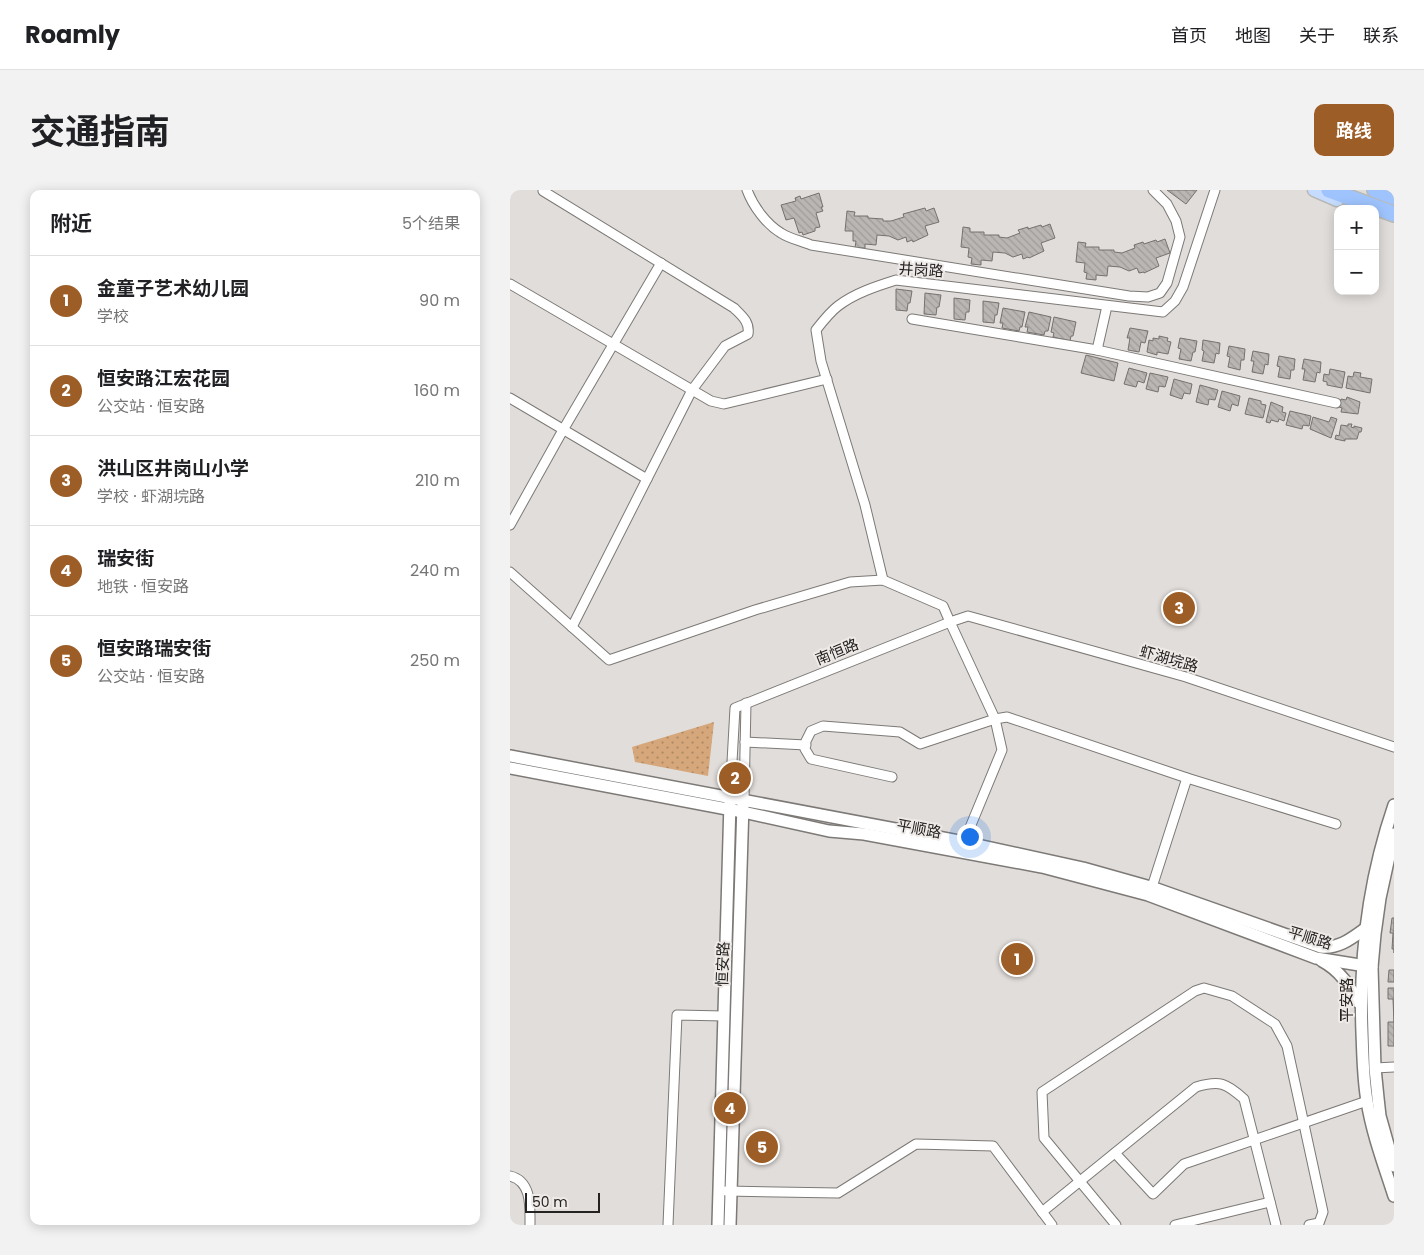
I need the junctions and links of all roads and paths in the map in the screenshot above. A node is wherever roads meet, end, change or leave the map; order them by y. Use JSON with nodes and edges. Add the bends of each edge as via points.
{"nodes":[{"id":1,"x":747,"y":190,"type":"edge"},
{"id":2,"x":1154,"y":190,"type":"edge"},
{"id":3,"x":1215,"y":190,"type":"edge"},
{"id":4,"x":1314,"y":190,"type":"edge"},
{"id":5,"x":1329,"y":190,"type":"edge"},
{"id":6,"x":1375,"y":190,"type":"edge"},
{"id":7,"x":543,"y":191,"type":"edge"},
{"id":8,"x":1394,"y":197,"type":"edge"},
{"id":9,"x":1350,"y":205,"type":"edge"},
{"id":10,"x":1394,"y":214,"type":"edge"},
{"id":11,"x":1379,"y":215,"type":"edge"},
{"id":12,"x":1394,"y":221,"type":"edge"},
{"id":13,"x":661,"y":263,"type":"junction"},
{"id":14,"x":510,"y":284,"type":"edge"},
{"id":15,"x":1107,"y":306,"type":"junction"},
{"id":16,"x":912,"y":319,"type":"dead end"},
{"id":17,"x":613,"y":344,"type":"junction"},
{"id":18,"x":1097,"y":350,"type":"junction"},
{"id":19,"x":827,"y":379,"type":"junction"},
{"id":20,"x":692,"y":390,"type":"junction"},
{"id":21,"x":510,"y":398,"type":"edge"},
{"id":22,"x":1336,"y":403,"type":"dead end"},
{"id":23,"x":563,"y":430,"type":"junction"},
{"id":24,"x":647,"y":479,"type":"junction"},
{"id":25,"x":510,"y":525,"type":"edge"},
{"id":26,"x":510,"y":572,"type":"edge"},
{"id":27,"x":883,"y":580,"type":"junction"},
{"id":28,"x":950,"y":622,"type":"junction"},
{"id":29,"x":572,"y":627,"type":"junction"},
{"id":30,"x":746,"y":703,"type":"junction"},
{"id":31,"x":735,"y":708,"type":"joint"},
{"id":32,"x":995,"y":719,"type":"junction"},
{"id":33,"x":745,"y":742,"type":"junction"},
{"id":34,"x":806,"y":745,"type":"junction"},
{"id":35,"x":1394,"y":746,"type":"edge"},
{"id":36,"x":510,"y":756,"type":"edge"},
{"id":37,"x":510,"y":768,"type":"edge"},
{"id":38,"x":892,"y":777,"type":"dead end"},
{"id":39,"x":1187,"y":778,"type":"junction"},
{"id":40,"x":744,"y":800,"type":"junction"},
{"id":41,"x":730,"y":804,"type":"junction"},
{"id":42,"x":1394,"y":805,"type":"edge"},
{"id":43,"x":743,"y":812,"type":"junction"},
{"id":44,"x":1336,"y":824,"type":"dead end"},
{"id":45,"x":1394,"y":834,"type":"edge"},
{"id":46,"x":964,"y":842,"type":"junction"},
{"id":47,"x":1152,"y":887,"type":"junction"},
{"id":48,"x":1366,"y":928,"type":"junction"},
{"id":49,"x":1316,"y":958,"type":"junction"},
{"id":50,"x":1367,"y":966,"type":"junction"},
{"id":51,"x":1361,"y":1005,"type":"junction"},
{"id":52,"x":724,"y":1016,"type":"junction"},
{"id":53,"x":1394,"y":1067,"type":"edge"},
{"id":54,"x":1375,"y":1068,"type":"junction"},
{"id":55,"x":1367,"y":1101,"type":"junction"},
{"id":56,"x":1303,"y":1122,"type":"junction"},
{"id":57,"x":1254,"y":1139,"type":"junction"},
{"id":58,"x":1115,"y":1153,"type":"junction"},
{"id":59,"x":1394,"y":1166,"type":"edge"},
{"id":60,"x":510,"y":1176,"type":"edge"},
{"id":61,"x":1080,"y":1182,"type":"junction"},
{"id":62,"x":719,"y":1191,"type":"junction"},
{"id":63,"x":731,"y":1191,"type":"junction"},
{"id":64,"x":1394,"y":1196,"type":"edge"},
{"id":65,"x":1270,"y":1202,"type":"junction"},
{"id":66,"x":1042,"y":1212,"type":"junction"},
{"id":67,"x":530,"y":1225,"type":"edge"},
{"id":68,"x":668,"y":1225,"type":"edge"},
{"id":69,"x":718,"y":1225,"type":"edge"},
{"id":70,"x":730,"y":1225,"type":"edge"},
{"id":71,"x":1052,"y":1225,"type":"edge"},
{"id":72,"x":1116,"y":1225,"type":"edge"},
{"id":73,"x":1175,"y":1225,"type":"edge"},
{"id":74,"x":1276,"y":1225,"type":"edge"},
{"id":75,"x":1308,"y":1225,"type":"edge"}],
"edges":[{"from":1,"to":2,"type":"street","via":[[751,201],[770,224],[782,234],[811,245],[1148,297],[1160,293],[1168,283],[1180,237],[1167,204]]},
{"from":3,"to":15,"type":"street","name":"井岗路","via":[[1183,287],[1175,301],[1163,312]]},
{"from":4,"to":9,"type":"main road"},
{"from":5,"to":10,"type":"highway"},
{"from":6,"to":8,"type":"highway"},
{"from":7,"to":13,"type":"street"},
{"from":11,"to":12,"type":"main road"},
{"from":13,"to":17,"type":"street"},
{"from":13,"to":20,"type":"street","via":[[734,308],[748,322],[748,334],[725,346]]},
{"from":14,"to":17,"type":"street"},
{"from":15,"to":18,"type":"street"},
{"from":15,"to":19,"type":"street","name":"井岗路","via":[[896,280],[863,292],[838,306],[816,330]]},
{"from":16,"to":18,"type":"street"},
{"from":17,"to":20,"type":"street"},
{"from":17,"to":23,"type":"street"},
{"from":18,"to":22,"type":"street"},
{"from":19,"to":20,"type":"street","via":[[724,404]]},
{"from":19,"to":27,"type":"street","name":"井岗路","via":[[865,505]]},
{"from":20,"to":24,"type":"street"},
{"from":21,"to":23,"type":"street"},
{"from":23,"to":24,"type":"street"},
{"from":23,"to":25,"type":"street"},
{"from":24,"to":29,"type":"street"},
{"from":26,"to":29,"type":"street"},
{"from":27,"to":28,"type":"street","via":[[943,606]]},
{"from":27,"to":29,"type":"street","via":[[850,582],[755,610],[609,660]]},
{"from":28,"to":30,"type":"street","name":"南恒路"},
{"from":28,"to":32,"type":"street"},
{"from":28,"to":35,"type":"street","name":"虾湖垸路","via":[[968,616],[1186,678]]},
{"from":30,"to":31,"type":"street","name":"南恒路"},
{"from":30,"to":33,"type":"street","name":"恒安路"},
{"from":31,"to":41,"type":"street","name":"恒安路"},
{"from":32,"to":34,"type":"street","via":[[920,744],[900,732],[823,726],[811,731]]},
{"from":32,"to":39,"type":"street","via":[[1007,717]]},
{"from":32,"to":46,"type":"street","via":[[1002,750]]},
{"from":33,"to":34,"type":"street"},
{"from":33,"to":40,"type":"street","name":"恒安路"},
{"from":34,"to":38,"type":"street","via":[[811,759]]},
{"from":36,"to":41,"type":"main road","name":"平顺路"},
{"from":37,"to":41,"type":"main road","name":"平顺路"},
{"from":39,"to":44,"type":"street"},
{"from":39,"to":47,"type":"street"},
{"from":40,"to":41,"type":"main road","name":"平顺路"},
{"from":40,"to":43,"type":"main road","name":"恒安路"},
{"from":40,"to":46,"type":"main road","name":"平顺路"},
{"from":41,"to":43,"type":"main road","name":"平顺路"},
{"from":41,"to":52,"type":"main road","name":"恒安路"},
{"from":42,"to":48,"type":"main road","name":"平安路","via":[[1373,883]]},
{"from":43,"to":49,"type":"main road","name":"平顺路","via":[[829,831],[889,839],[1084,877],[1162,900]]},
{"from":43,"to":63,"type":"main road","name":"恒安路"},
{"from":45,"to":50,"type":"main road","name":"平安路"},
{"from":46,"to":47,"type":"main road","name":"平顺路"},
{"from":47,"to":48,"type":"main road","name":"平顺路","via":[[1321,947],[1341,945]]},
{"from":48,"to":50,"type":"main road","name":"平安路"},
{"from":49,"to":50,"type":"main road","name":"平顺路"},
{"from":49,"to":51,"type":"main road","via":[[1336,970]]},
{"from":50,"to":51,"type":"main road","name":"平安路"},
{"from":50,"to":54,"type":"main road","name":"平安路"},
{"from":51,"to":55,"type":"main road","name":"平安路"},
{"from":52,"to":62,"type":"main road","name":"恒安路"},
{"from":52,"to":68,"type":"street","via":[[676,1016]]},
{"from":53,"to":54,"type":"street"},
{"from":54,"to":59,"type":"main road","name":"平安路","via":[[1380,1116]]},
{"from":55,"to":56,"type":"street"},
{"from":55,"to":64,"type":"main road","name":"平安路"},
{"from":56,"to":57,"type":"street"},
{"from":56,"to":61,"type":"street","via":[[1287,1046],[1275,1024],[1232,996],[1204,988],[1042,1092],[1044,1138]]},
{"from":56,"to":75,"type":"street","via":[[1323,1212],[1319,1222]]},
{"from":57,"to":58,"type":"street","via":[[1184,1164],[1153,1194]]},
{"from":57,"to":58,"type":"street","via":[[1244,1099],[1230,1087],[1212,1082],[1196,1087]]},
{"from":57,"to":65,"type":"street"},
{"from":58,"to":61,"type":"street"},
{"from":60,"to":67,"type":"street","via":[[525,1186],[530,1201]]},
{"from":61,"to":66,"type":"street"},
{"from":61,"to":72,"type":"street"},
{"from":62,"to":63,"type":"street"},
{"from":62,"to":69,"type":"main road","name":"恒安路"},
{"from":63,"to":66,"type":"street","via":[[838,1193],[916,1144],[993,1146]]},
{"from":63,"to":70,"type":"main road","name":"恒安路"},
{"from":65,"to":73,"type":"street"},
{"from":65,"to":74,"type":"street"},
{"from":66,"to":71,"type":"street"}]}
